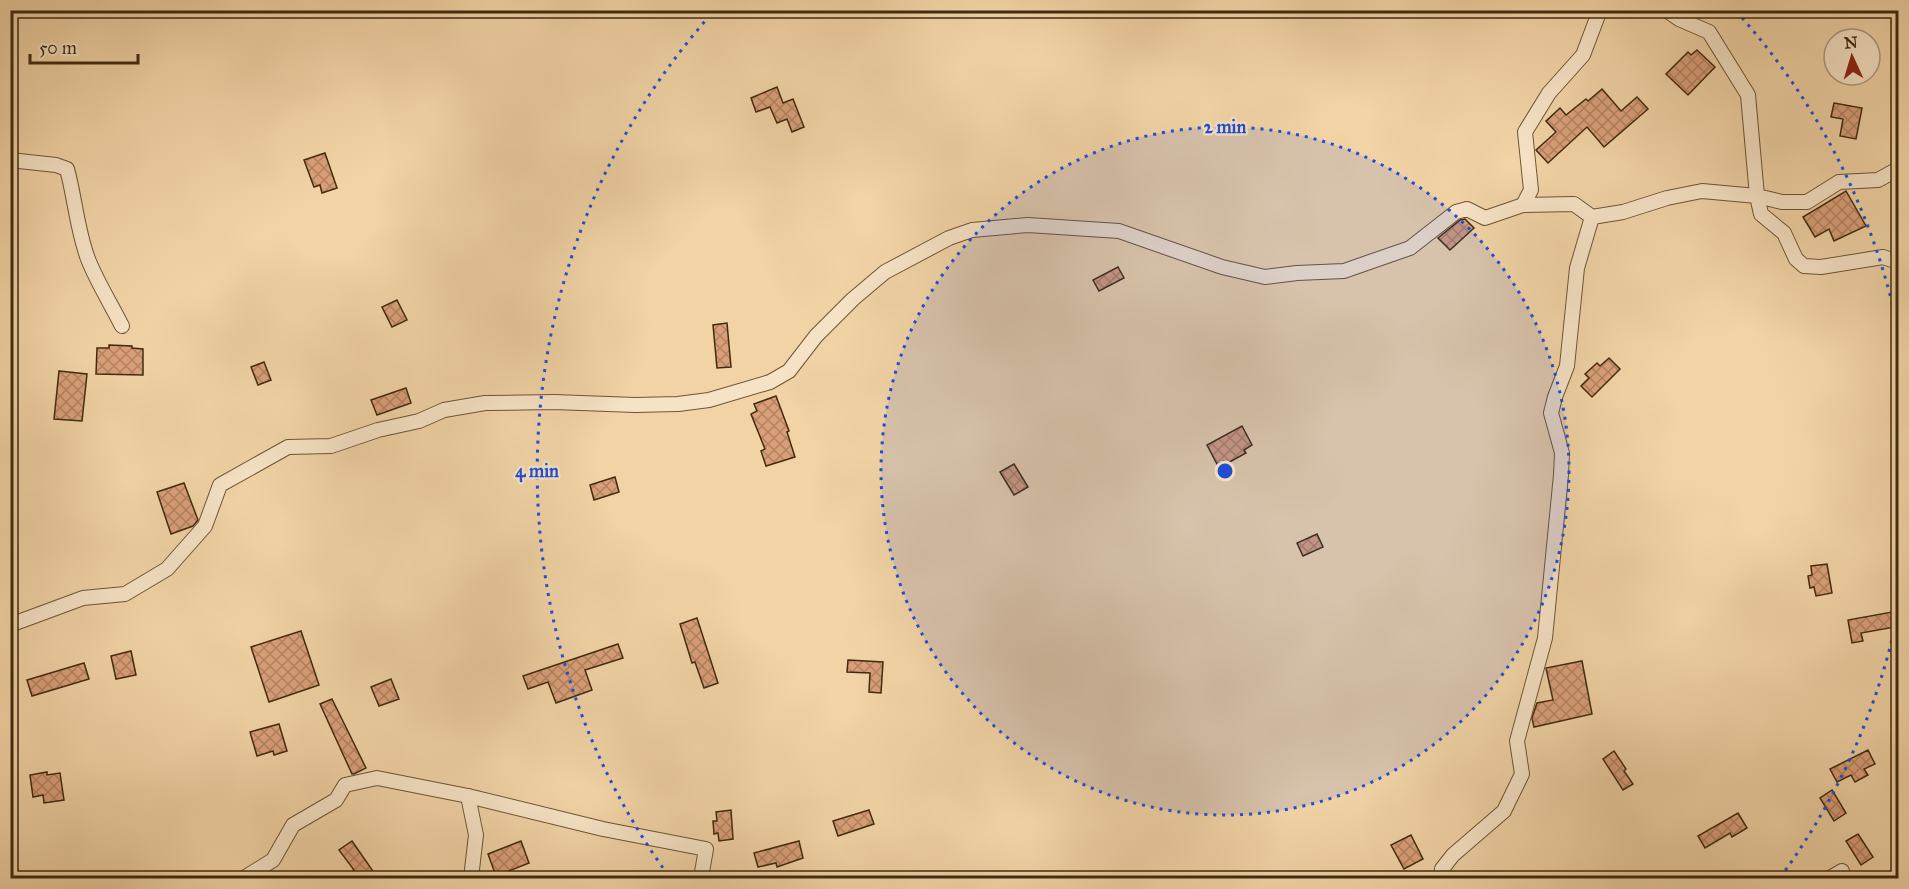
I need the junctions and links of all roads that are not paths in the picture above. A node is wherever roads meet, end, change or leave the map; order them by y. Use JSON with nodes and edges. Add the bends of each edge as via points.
{"nodes":[{"id":1,"x":1600,"y":10,"type":"edge"},
{"id":2,"x":1666,"y":10,"type":"edge"},
{"id":3,"x":10,"y":160,"type":"edge"},
{"id":4,"x":1899,"y":169,"type":"edge"},
{"id":5,"x":1757,"y":196,"type":"junction"},
{"id":6,"x":1523,"y":205,"type":"junction"},
{"id":7,"x":1592,"y":217,"type":"junction"},
{"id":8,"x":1899,"y":262,"type":"edge"},
{"id":9,"x":122,"y":326,"type":"dead end"},
{"id":10,"x":10,"y":625,"type":"edge"},
{"id":11,"x":468,"y":796,"type":"junction"},
{"id":12,"x":244,"y":879,"type":"edge"},
{"id":13,"x":471,"y":879,"type":"edge"},
{"id":14,"x":701,"y":879,"type":"edge"},
{"id":15,"x":1442,"y":879,"type":"edge"}],
"edges":[{"from":1,"to":6,"type":"street","via":[[1583,55],[1549,93],[1525,132],[1531,190]]},
{"from":2,"to":5,"type":"street","via":[[1709,33],[1748,95]]},
{"from":3,"to":9,"type":"street","via":[[67,169],[88,260]]},
{"from":4,"to":5,"type":"street","via":[[1878,180],[1839,182],[1807,202]]},
{"from":5,"to":7,"type":"street","via":[[1702,190]]},
{"from":5,"to":8,"type":"street","via":[[1761,214],[1784,233],[1796,259],[1804,266],[1883,257]]},
{"from":6,"to":7,"type":"street","via":[[1574,204]]},
{"from":6,"to":10,"type":"street","via":[[1485,218],[1467,209],[1456,212],[1410,248],[1344,271],[1265,277],[1212,264],[1119,231],[1028,225],[972,230],[885,272],[816,336],[789,371],[770,382],[709,400],[678,404],[485,404],[444,410],[420,421],[331,446],[288,447],[220,484],[205,526],[166,569],[125,594],[83,598]]},
{"from":7,"to":15,"type":"street","via":[[1577,268],[1567,366],[1551,413],[1562,453],[1561,475],[1545,638],[1517,741],[1522,774],[1504,811],[1453,855],[1442,869]]},
{"from":11,"to":12,"type":"street","via":[[376,778],[345,784],[336,800],[293,825],[273,860]]},
{"from":11,"to":13,"type":"street","via":[[476,835]]},
{"from":11,"to":14,"type":"street","via":[[706,849]]}]}
